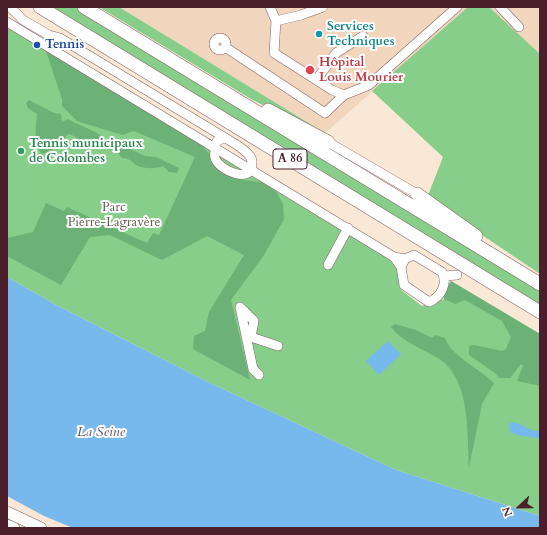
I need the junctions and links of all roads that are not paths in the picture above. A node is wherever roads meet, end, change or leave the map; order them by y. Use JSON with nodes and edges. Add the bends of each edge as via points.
{"nodes":[{"id":1,"x":10,"y":7,"type":"edge"},
{"id":2,"x":40,"y":7,"type":"edge"},
{"id":3,"x":84,"y":7,"type":"edge"},
{"id":4,"x":270,"y":7,"type":"edge"},
{"id":5,"x":323,"y":7,"type":"edge"},
{"id":6,"x":457,"y":7,"type":"edge"},
{"id":7,"x":500,"y":7,"type":"edge"},
{"id":8,"x":276,"y":21,"type":"junction"},
{"id":9,"x":7,"y":22,"type":"edge"},
{"id":10,"x":519,"y":27,"type":"dead end"},
{"id":11,"x":363,"y":36,"type":"dead end"},
{"id":12,"x":71,"y":44,"type":"junction"},
{"id":13,"x":225,"y":47,"type":"dead end"},
{"id":14,"x":64,"y":56,"type":"junction"},
{"id":15,"x":317,"y":79,"type":"junction"},
{"id":16,"x":344,"y":95,"type":"junction"},
{"id":17,"x":251,"y":109,"type":"junction"},
{"id":18,"x":224,"y":138,"type":"junction"},
{"id":19,"x":328,"y":142,"type":"joint"},
{"id":20,"x":215,"y":148,"type":"junction"},
{"id":21,"x":251,"y":170,"type":"junction"},
{"id":22,"x":416,"y":194,"type":"joint"},
{"id":23,"x":348,"y":228,"type":"junction"},
{"id":24,"x":500,"y":260,"type":"junction"},
{"id":25,"x":403,"y":263,"type":"junction"},
{"id":26,"x":328,"y":265,"type":"dead end"},
{"id":27,"x":457,"y":275,"type":"dead end"},
{"id":28,"x":444,"y":276,"type":"junction"},
{"id":29,"x":540,"y":284,"type":"edge"},
{"id":30,"x":540,"y":312,"type":"edge"},
{"id":31,"x":278,"y":346,"type":"dead end"},
{"id":32,"x":259,"y":375,"type":"dead end"},
{"id":33,"x":7,"y":512,"type":"edge"},
{"id":34,"x":7,"y":525,"type":"edge"},
{"id":35,"x":14,"y":528,"type":"edge"},
{"id":36,"x":41,"y":528,"type":"edge"}],
"edges":[{"from":1,"to":12,"type":"lane","via":[[23,20]]},
{"from":2,"to":30,"type":"highway","number":"A 86"},
{"from":3,"to":17,"type":"highway","number":"A 86"},
{"from":4,"to":8,"type":"lane"},
{"from":5,"to":8,"type":"lane"},
{"from":6,"to":16,"type":"lane","via":[[369,85]]},
{"from":7,"to":10,"type":"lane"},
{"from":8,"to":15,"type":"lane","via":[[274,53]]},
{"from":9,"to":14,"type":"lane"},
{"from":11,"to":15,"type":"lane","via":[[336,54]]},
{"from":12,"to":14,"type":"lane","via":[[60,47]]},
{"from":12,"to":14,"type":"lane","via":[[75,54]]},
{"from":12,"to":18,"type":"lane"},
{"from":13,"to":16,"type":"lane","via":[[325,113]]},
{"from":14,"to":20,"type":"lane"},
{"from":15,"to":16,"type":"lane"},
{"from":17,"to":19,"type":"highway","via":[[259,105]]},
{"from":17,"to":24,"type":"highway","number":"A 86"},
{"from":18,"to":20,"type":"lane","via":[[217,141]]},
{"from":18,"to":21,"type":"lane","via":[[250,154]]},
{"from":19,"to":22,"type":"lane"},
{"from":20,"to":21,"type":"lane","via":[[215,158],[221,167],[239,175]]},
{"from":21,"to":23,"type":"lane"},
{"from":22,"to":24,"type":"highway","via":[[498,251]]},
{"from":23,"to":25,"type":"lane"},
{"from":23,"to":26,"type":"lane"},
{"from":24,"to":29,"type":"highway","number":"A 86"},
{"from":25,"to":28,"type":"lane","via":[[414,255],[442,272]]},
{"from":25,"to":28,"type":"lane","via":[[404,285],[430,302],[438,296],[444,285]]},
{"from":27,"to":28,"type":"lane"},
{"from":31,"to":32,"type":"lane","via":[[251,337],[254,321],[240,307],[254,369]]},
{"from":33,"to":36,"type":"main road"},
{"from":34,"to":35,"type":"main road"}]}
